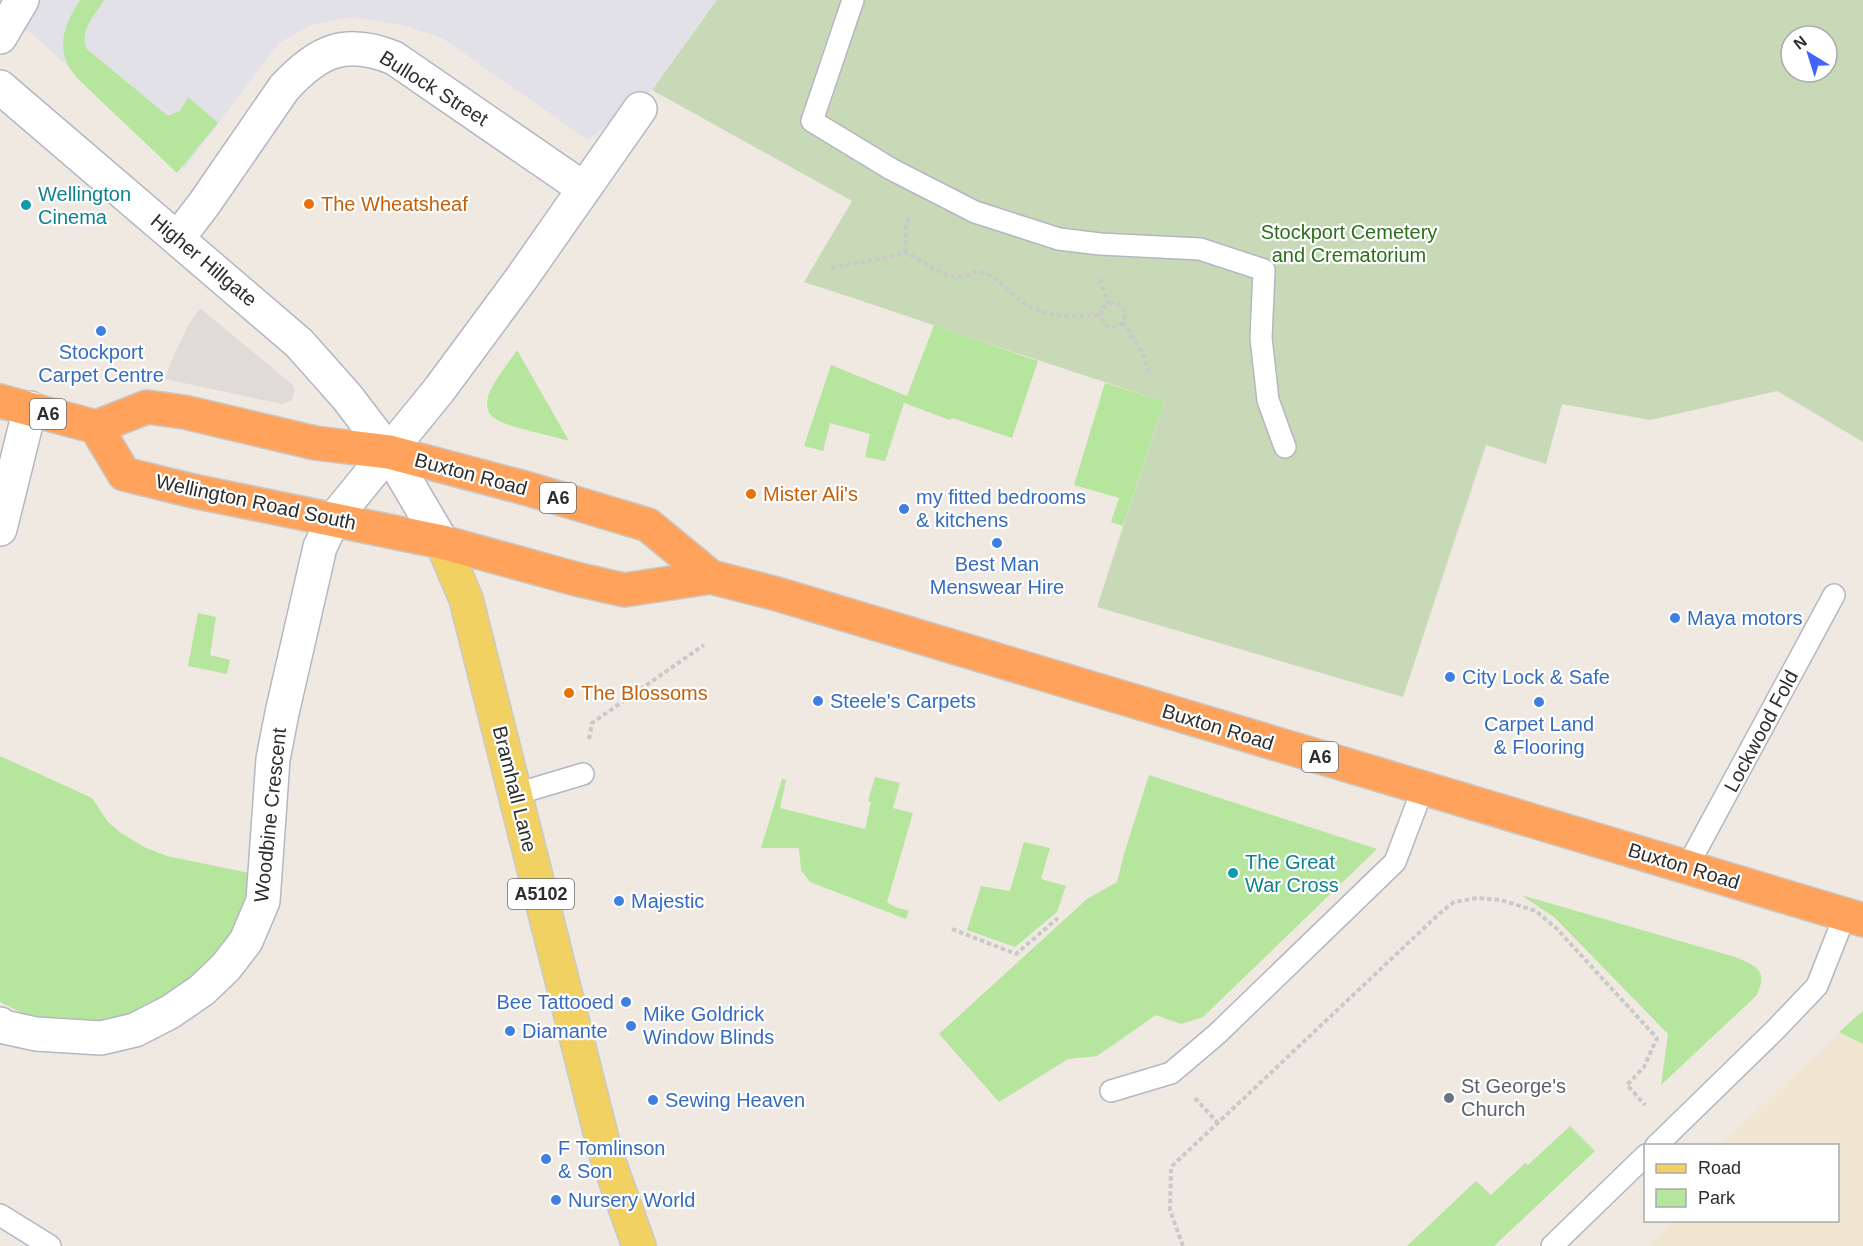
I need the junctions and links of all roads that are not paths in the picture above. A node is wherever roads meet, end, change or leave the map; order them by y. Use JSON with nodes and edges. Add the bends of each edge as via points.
{"nodes":[{"id":1,"x":22,"y":0,"type":"edge"},
{"id":2,"x":853,"y":0,"type":"edge"},
{"id":3,"x":0,"y":37,"type":"edge"},
{"id":4,"x":0,"y":87,"type":"edge"},
{"id":5,"x":640,"y":109,"type":"dead end"},
{"id":6,"x":584,"y":188,"type":"junction"},
{"id":7,"x":178,"y":238,"type":"junction"},
{"id":8,"x":15,"y":404,"type":"edge"},
{"id":9,"x":96,"y":427,"type":"junction"},
{"id":10,"x":1285,"y":447,"type":"dead end"},
{"id":11,"x":389,"y":452,"type":"junction"},
{"id":12,"x":333,"y":520,"type":"junction"},
{"id":13,"x":0,"y":529,"type":"edge"},
{"id":14,"x":442,"y":542,"type":"junction"},
{"id":15,"x":711,"y":577,"type":"junction"},
{"id":16,"x":1834,"y":595,"type":"dead end"},
{"id":17,"x":583,"y":774,"type":"road end"},
{"id":18,"x":1424,"y":789,"type":"junction"},
{"id":19,"x":516,"y":794,"type":"junction"},
{"id":20,"x":1687,"y":867,"type":"junction"},
{"id":21,"x":1854,"y":918,"type":"edge"},
{"id":22,"x":0,"y":1024,"type":"edge"},
{"id":23,"x":1111,"y":1091,"type":"dead end"},
{"id":24,"x":1658,"y":1144,"type":"edge"},
{"id":25,"x":1644,"y":1157,"type":"edge"},
{"id":26,"x":0,"y":1215,"type":"edge"},
{"id":27,"x":50,"y":1246,"type":"edge"},
{"id":28,"x":639,"y":1246,"type":"edge"},
{"id":29,"x":1552,"y":1246,"type":"edge"}],
"edges":[{"from":1,"to":3,"type":"street"},
{"from":2,"to":10,"type":"lane","via":[[812,122],[975,212],[1059,239],[1200,249],[1264,270],[1264,369],[1268,400]]},
{"from":4,"to":7,"type":"street","name":"Higher Hillgate"},
{"from":5,"to":6,"type":"street"},
{"from":6,"to":7,"type":"street","name":"Bullock Street","via":[[394,58],[369,49],[346,49],[314,60],[284,88]]},
{"from":6,"to":11,"type":"street","via":[[440,390]]},
{"from":7,"to":11,"type":"street","name":"Higher Hillgate","via":[[299,343]]},
{"from":8,"to":9,"type":"highway","number":"A6"},
{"from":8,"to":13,"type":"street"},
{"from":9,"to":11,"type":"highway","number":"A6","via":[[147,407],[315,443]]},
{"from":9,"to":12,"type":"highway","name":"Wellington Road South","number":"A6","via":[[124,474]]},
{"from":11,"to":12,"type":"street","name":"Woodbine Crescent"},
{"from":11,"to":14,"type":"street","name":"Higher Hillgate"},
{"from":11,"to":15,"type":"highway","name":"Buxton Road","number":"A6","via":[[648,525]]},
{"from":12,"to":14,"type":"highway","name":"Wellington Road South","number":"A6"},
{"from":12,"to":22,"type":"street","name":"Woodbine Crescent","via":[[320,547],[282,713],[273,759],[263,901],[246,941],[202,990],[135,1030],[101,1038],[36,1034]]},
{"from":14,"to":15,"type":"highway","name":"Buxton Road","number":"A6","via":[[624,590]]},
{"from":14,"to":19,"type":"main road","name":"Bramhall Lane","number":"A5102","via":[[466,599]]},
{"from":15,"to":18,"type":"highway","name":"Buxton Road","number":"A6"},
{"from":16,"to":20,"type":"lane","name":"Lockwood Fold"},
{"from":17,"to":19,"type":"lane"},
{"from":18,"to":20,"type":"highway","name":"Buxton Road","number":"A6"},
{"from":18,"to":23,"type":"lane","via":[[1395,862],[1387,870],[1217,1034],[1171,1073]]},
{"from":19,"to":28,"type":"main road","name":"Bramhall Lane","number":"A5102","via":[[605,1151]]},
{"from":20,"to":21,"type":"highway","name":"Buxton Road","number":"A6"},
{"from":21,"to":24,"type":"lane","via":[[1817,986]]},
{"from":25,"to":29,"type":"lane"},
{"from":26,"to":27,"type":"lane"}]}
